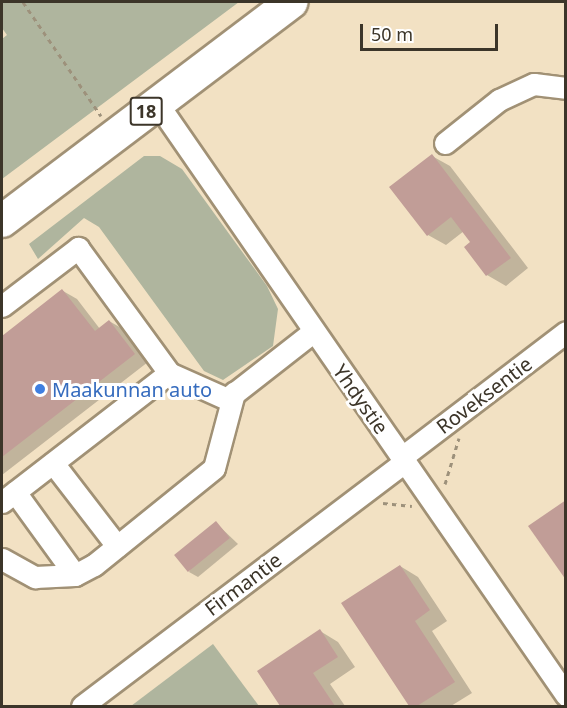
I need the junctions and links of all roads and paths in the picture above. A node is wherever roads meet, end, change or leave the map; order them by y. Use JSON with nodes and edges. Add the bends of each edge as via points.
{"nodes":[{"id":1,"x":23,"y":2,"type":"edge"},
{"id":2,"x":292,"y":2,"type":"edge"},
{"id":3,"x":566,"y":88,"type":"edge"},
{"id":4,"x":157,"y":103,"type":"junction"},
{"id":5,"x":114,"y":135,"type":"junction"},
{"id":6,"x":445,"y":143,"type":"dead end"},
{"id":7,"x":2,"y":221,"type":"edge"},
{"id":8,"x":2,"y":306,"type":"edge"},
{"id":9,"x":314,"y":331,"type":"junction"},
{"id":10,"x":566,"y":332,"type":"edge"},
{"id":11,"x":169,"y":374,"type":"junction"},
{"id":12,"x":234,"y":393,"type":"junction"},
{"id":13,"x":403,"y":460,"type":"junction"},
{"id":14,"x":53,"y":463,"type":"junction"},
{"id":15,"x":8,"y":497,"type":"edge"},
{"id":16,"x":117,"y":546,"type":"junction"},
{"id":17,"x":2,"y":559,"type":"edge"},
{"id":18,"x":75,"y":575,"type":"junction"},
{"id":19,"x":566,"y":694,"type":"edge"},
{"id":20,"x":82,"y":706,"type":"edge"}],
"edges":[{"from":1,"to":5,"type":"path"},
{"from":2,"to":4,"type":"highway","number":"18"},
{"from":3,"to":6,"type":"street","via":[[534,84],[499,100]]},
{"from":4,"to":5,"type":"highway","number":"18"},
{"from":4,"to":9,"type":"street","name":"Yhdystie"},
{"from":5,"to":7,"type":"highway","number":"18"},
{"from":8,"to":11,"type":"street","via":[[78,248]]},
{"from":9,"to":12,"type":"street"},
{"from":9,"to":13,"type":"street","name":"Yhdystie"},
{"from":10,"to":13,"type":"street","name":"Roveksentie"},
{"from":11,"to":12,"type":"street","via":[[227,399]]},
{"from":11,"to":14,"type":"street"},
{"from":12,"to":16,"type":"street","via":[[214,468]]},
{"from":13,"to":19,"type":"street","name":"Yhdystie"},
{"from":13,"to":20,"type":"street","name":"Firmantie"},
{"from":14,"to":15,"type":"street"},
{"from":14,"to":16,"type":"street"},
{"from":15,"to":18,"type":"street"},
{"from":16,"to":18,"type":"street"},
{"from":17,"to":18,"type":"street","via":[[35,577]]}]}
